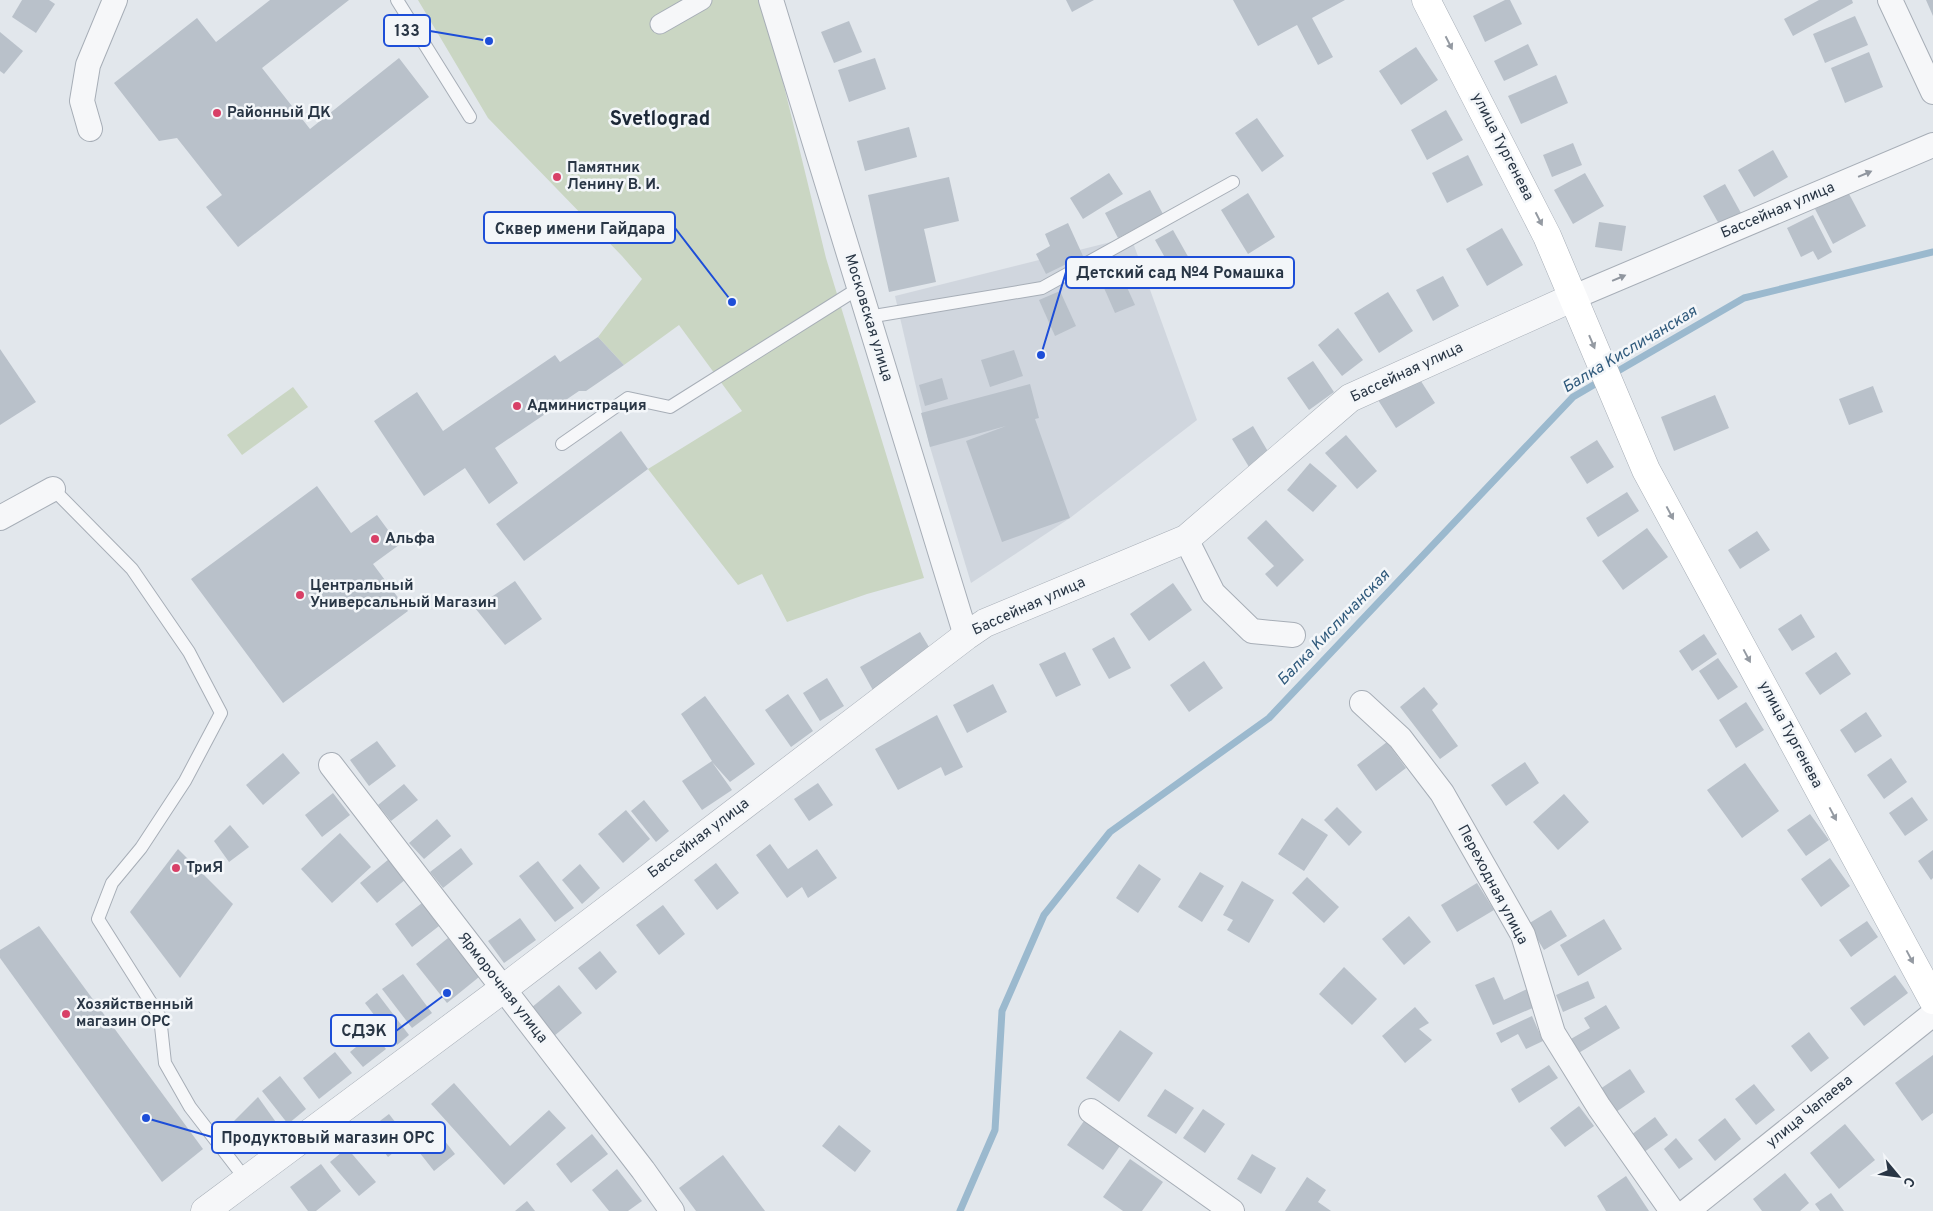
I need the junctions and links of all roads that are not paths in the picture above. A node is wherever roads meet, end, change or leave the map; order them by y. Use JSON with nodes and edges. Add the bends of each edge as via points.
{"nodes":[{"id":1,"x":115,"y":0,"type":"edge"},
{"id":2,"x":398,"y":0,"type":"edge"},
{"id":3,"x":702,"y":0,"type":"edge"},
{"id":4,"x":771,"y":0,"type":"edge"},
{"id":5,"x":1426,"y":0,"type":"edge"},
{"id":6,"x":1890,"y":0,"type":"edge"},
{"id":7,"x":660,"y":24,"type":"dead end"},
{"id":8,"x":1933,"y":92,"type":"edge"},
{"id":9,"x":470,"y":117,"type":"dead end"},
{"id":10,"x":90,"y":128,"type":"dead end"},
{"id":11,"x":1933,"y":146,"type":"edge"},
{"id":12,"x":1234,"y":182,"type":"dead end"},
{"id":13,"x":859,"y":288,"type":"junction"},
{"id":14,"x":1574,"y":297,"type":"junction"},
{"id":15,"x":868,"y":317,"type":"junction"},
{"id":16,"x":562,"y":444,"type":"dead end"},
{"id":17,"x":53,"y":489,"type":"joint"},
{"id":18,"x":0,"y":518,"type":"edge"},
{"id":19,"x":1186,"y":540,"type":"junction"},
{"id":20,"x":1293,"y":635,"type":"dead end"},
{"id":21,"x":966,"y":636,"type":"junction"},
{"id":22,"x":1362,"y":703,"type":"dead end"},
{"id":23,"x":330,"y":766,"type":"dead end"},
{"id":24,"x":503,"y":989,"type":"junction"},
{"id":25,"x":1933,"y":1000,"type":"edge"},
{"id":26,"x":1933,"y":1014,"type":"edge"},
{"id":27,"x":1091,"y":1111,"type":"dead end"},
{"id":28,"x":248,"y":1181,"type":"junction"},
{"id":29,"x":205,"y":1211,"type":"edge"},
{"id":30,"x":672,"y":1211,"type":"edge"},
{"id":31,"x":1232,"y":1211,"type":"edge"},
{"id":32,"x":1672,"y":1211,"type":"edge"},
{"id":33,"x":1687,"y":1211,"type":"edge"}],
"edges":[{"from":1,"to":10,"type":"street","via":[[87,74],[82,101]]},
{"from":2,"to":9,"type":"lane"},
{"from":3,"to":7,"type":"street"},
{"from":4,"to":13,"type":"street","name":"Московская улица"},
{"from":5,"to":14,"type":"main road","name":"улица Тургенева","one_way":true,"via":[[1547,236]]},
{"from":6,"to":8,"type":"street"},
{"from":14,"to":11,"type":"street","name":"Бассейная улица","one_way":true},
{"from":12,"to":15,"type":"lane","via":[[1042,288]]},
{"from":13,"to":15,"type":"street","name":"Московская улица"},
{"from":13,"to":16,"type":"lane","via":[[670,406],[628,398]]},
{"from":14,"to":19,"type":"street","name":"Бассейная улица","via":[[1350,398]]},
{"from":14,"to":25,"type":"main road","name":"улица Тургенева","one_way":true,"via":[[1646,470]]},
{"from":15,"to":21,"type":"street","name":"Московская улица"},
{"from":17,"to":18,"type":"street"},
{"from":17,"to":28,"type":"lane","via":[[132,569],[189,652],[221,713],[185,782],[141,848],[112,883],[98,919],[160,1017],[165,1063],[186,1099]]},
{"from":19,"to":20,"type":"street","via":[[1213,593],[1252,631]]},
{"from":19,"to":21,"type":"street","name":"Бассейная улица","via":[[986,624]]},
{"from":21,"to":24,"type":"street","name":"Бассейная улица"},
{"from":22,"to":32,"type":"street","name":"Переходная улица","via":[[1400,738],[1442,793],[1523,935],[1553,1033],[1599,1107]]},
{"from":23,"to":24,"type":"street","name":"Ярморочная улица"},
{"from":24,"to":28,"type":"street","name":"Бассейная улица"},
{"from":24,"to":30,"type":"street","name":"Ярморочная улица"},
{"from":26,"to":33,"type":"street","name":"улица Чапаева"},
{"from":27,"to":31,"type":"street"},
{"from":28,"to":29,"type":"street","name":"Бассейная улица"}]}
